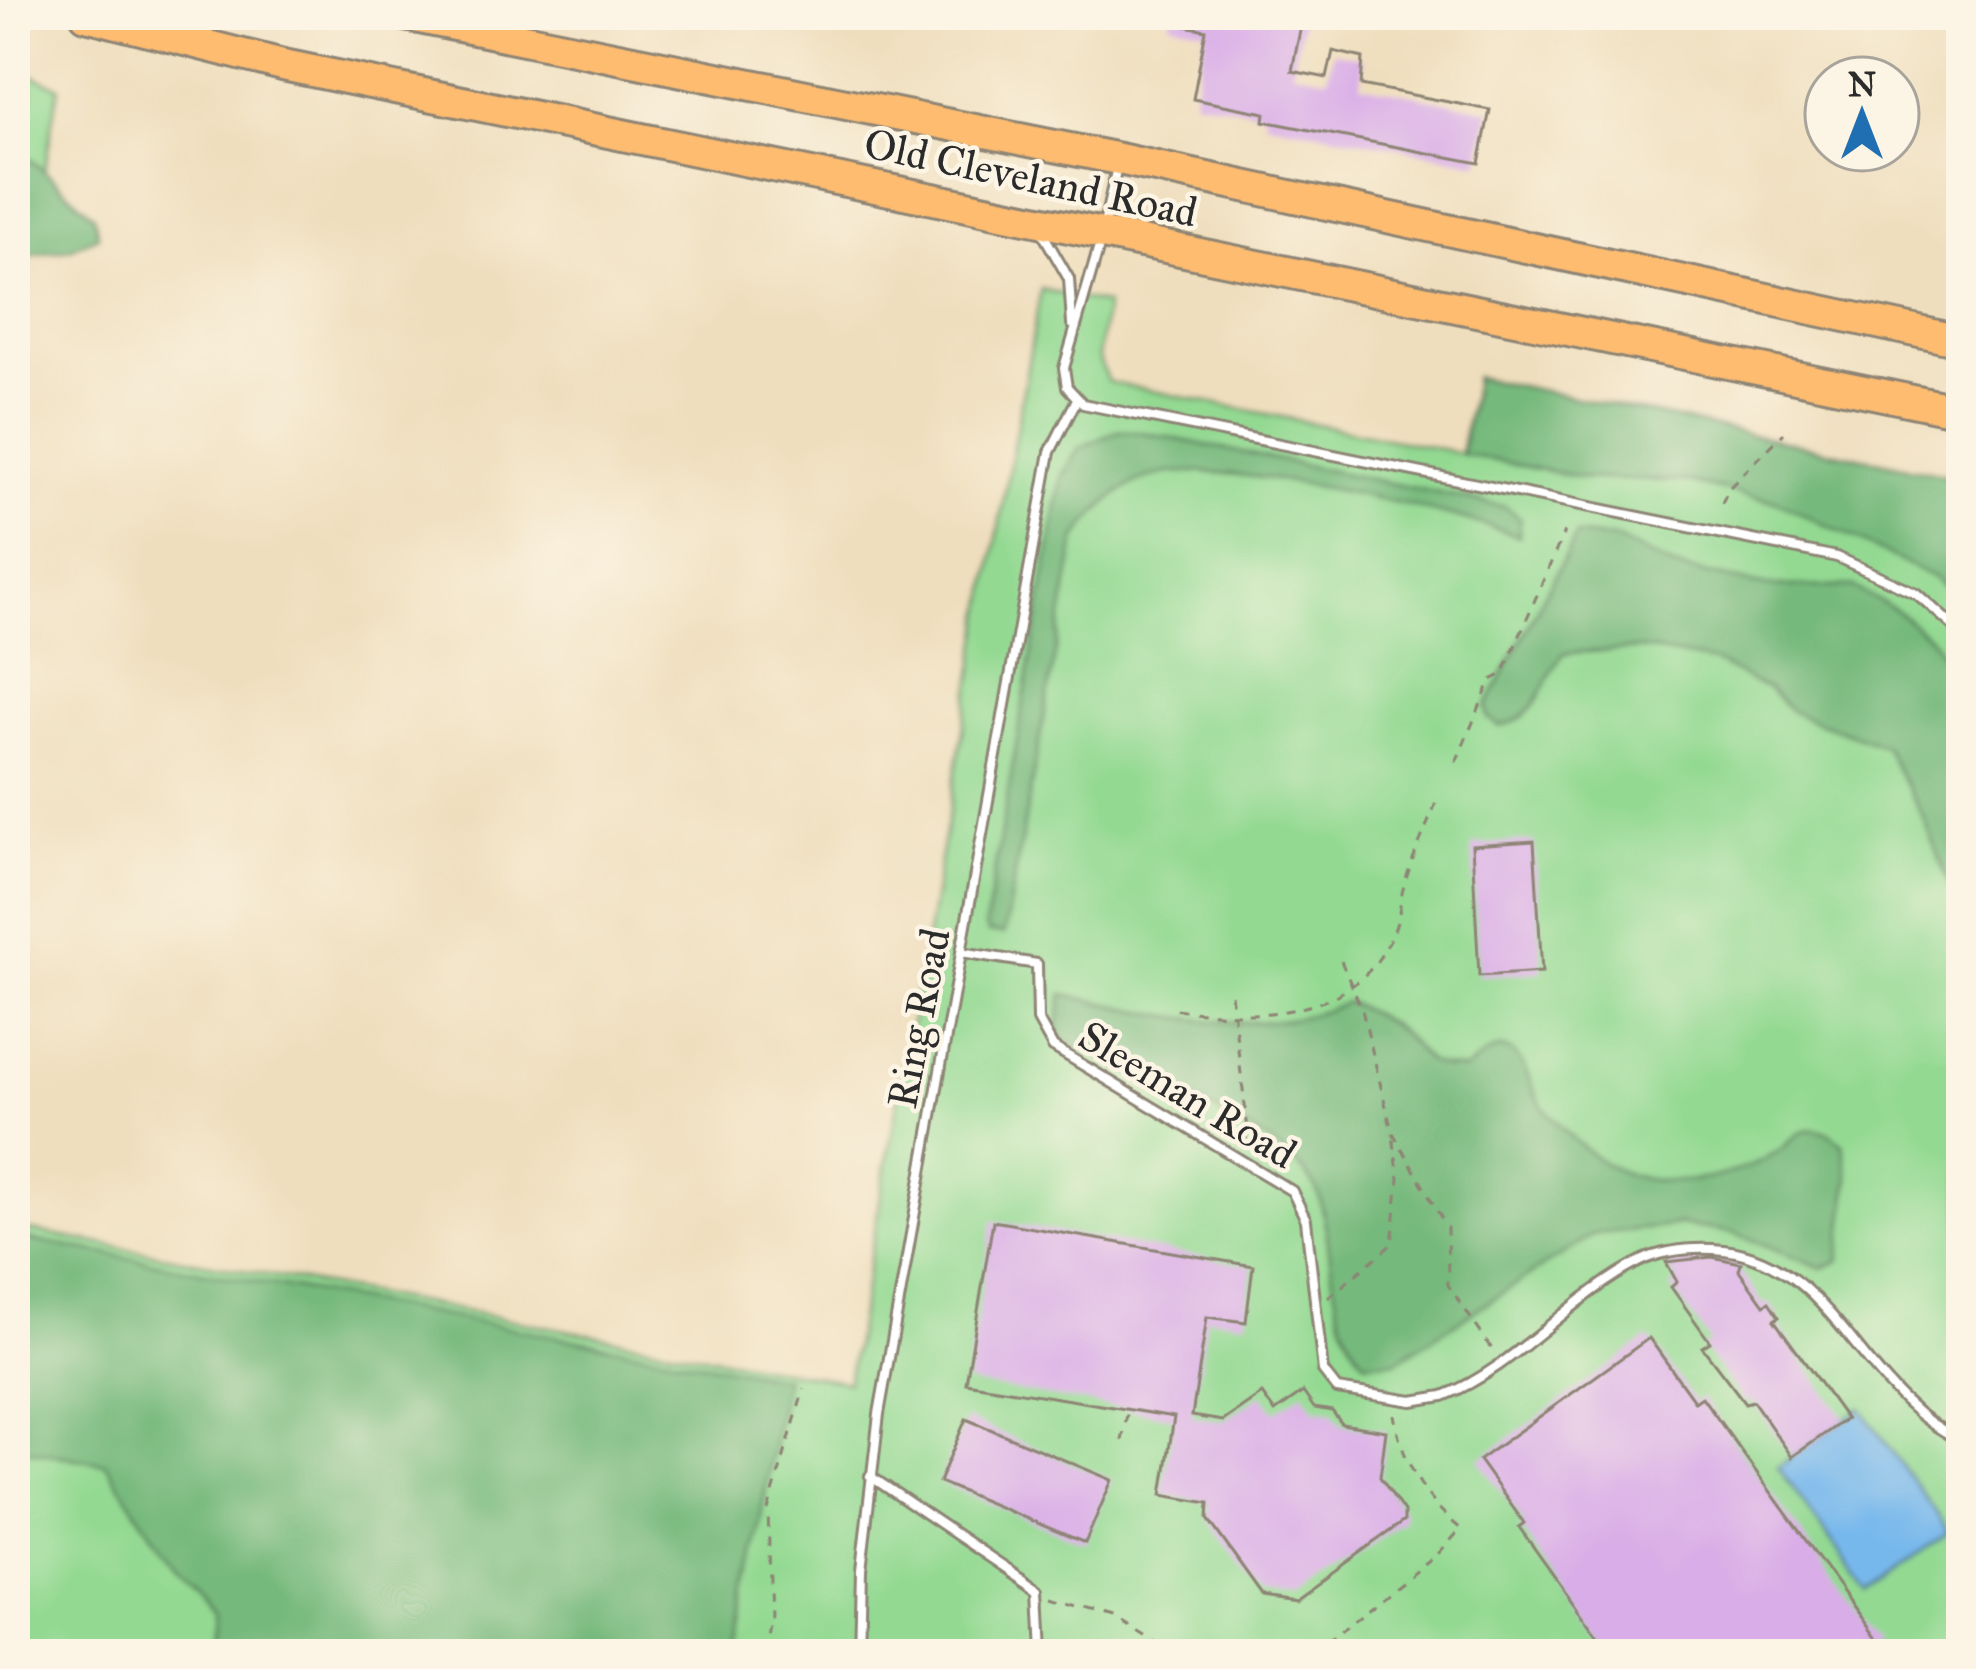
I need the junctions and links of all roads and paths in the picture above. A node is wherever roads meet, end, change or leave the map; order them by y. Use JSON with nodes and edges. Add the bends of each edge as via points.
{"nodes":[{"id":1,"x":86,"y":15,"type":"edge"},
{"id":2,"x":405,"y":15,"type":"edge"},
{"id":3,"x":1119,"y":159,"type":"junction"},
{"id":4,"x":1036,"y":220,"type":"junction"},
{"id":5,"x":1102,"y":234,"type":"junction"},
{"id":6,"x":1072,"y":326,"type":"junction"},
{"id":7,"x":1961,"y":340,"type":"edge"},
{"id":8,"x":1076,"y":401,"type":"junction"},
{"id":9,"x":1961,"y":411,"type":"edge"},
{"id":10,"x":1784,"y":434,"type":"dead end"},
{"id":11,"x":1722,"y":503,"type":"dead end"},
{"id":12,"x":1564,"y":532,"type":"dead end"},
{"id":13,"x":1961,"y":633,"type":"edge"},
{"id":14,"x":1456,"y":762,"type":"dead end"},
{"id":15,"x":1436,"y":802,"type":"dead end"},
{"id":16,"x":961,"y":952,"type":"junction"},
{"id":17,"x":1341,"y":961,"type":"dead end"},
{"id":18,"x":1353,"y":986,"type":"junction"},
{"id":19,"x":1232,"y":994,"type":"dead end"},
{"id":20,"x":1176,"y":1009,"type":"dead end"},
{"id":21,"x":1233,"y":1017,"type":"junction"},
{"id":22,"x":1392,"y":1131,"type":"junction"},
{"id":23,"x":1961,"y":1170,"type":"edge"},
{"id":24,"x":1263,"y":1172,"type":"junction"},
{"id":25,"x":1316,"y":1304,"type":"junction"},
{"id":26,"x":1961,"y":1306,"type":"edge"},
{"id":27,"x":1500,"y":1360,"type":"junction"},
{"id":28,"x":804,"y":1388,"type":"dead end"},
{"id":29,"x":1394,"y":1400,"type":"junction"},
{"id":30,"x":1128,"y":1409,"type":"dead end"},
{"id":31,"x":1961,"y":1439,"type":"edge"},
{"id":32,"x":1121,"y":1441,"type":"dead end"},
{"id":33,"x":870,"y":1476,"type":"junction"},
{"id":34,"x":1041,"y":1601,"type":"junction"},
{"id":35,"x":765,"y":1654,"type":"edge"},
{"id":36,"x":859,"y":1654,"type":"edge"},
{"id":37,"x":1043,"y":1654,"type":"edge"},
{"id":38,"x":1173,"y":1654,"type":"edge"},
{"id":39,"x":1311,"y":1654,"type":"edge"},
{"id":40,"x":1507,"y":1654,"type":"edge"},
{"id":41,"x":1535,"y":1654,"type":"edge"}],
"edges":[{"from":1,"to":4,"type":"highway","name":"Old Cleveland Road","via":[[283,65]]},
{"from":2,"to":3,"type":"highway","name":"Old Cleveland Road"},
{"from":3,"to":5,"type":"lane"},
{"from":3,"to":7,"type":"highway","name":"Old Cleveland Road"},
{"from":4,"to":5,"type":"highway","name":"Old Cleveland Road"},
{"from":4,"to":6,"type":"lane","via":[[1069,279]]},
{"from":5,"to":6,"type":"lane"},
{"from":5,"to":9,"type":"highway","name":"Old Cleveland Road"},
{"from":6,"to":8,"type":"lane","via":[[1065,379]]},
{"from":8,"to":13,"type":"lane","via":[[1838,557],[1916,593]]},
{"from":8,"to":16,"type":"lane","name":"Ring Road","via":[[1051,452]]},
{"from":10,"to":11,"type":"path"},
{"from":12,"to":14,"type":"path"},
{"from":15,"to":18,"type":"path","via":[[1396,926]]},
{"from":16,"to":24,"type":"lane","name":"Sleeman Road","via":[[1037,964],[1038,1021],[1047,1042]]},
{"from":16,"to":33,"type":"lane","name":"Ring Road"},
{"from":17,"to":18,"type":"path"},
{"from":18,"to":21,"type":"path","via":[[1305,1010]]},
{"from":18,"to":22,"type":"path"},
{"from":19,"to":21,"type":"path"},
{"from":20,"to":21,"type":"path"},
{"from":21,"to":24,"type":"path","via":[[1244,1146],[1265,1159]]},
{"from":22,"to":25,"type":"path","via":[[1399,1179],[1392,1244]]},
{"from":22,"to":27,"type":"path","via":[[1447,1228],[1448,1285]]},
{"from":23,"to":26,"type":"lane"},
{"from":24,"to":25,"type":"lane","name":"Sleeman Road","via":[[1303,1206]]},
{"from":25,"to":29,"type":"lane","name":"Sleeman Road","via":[[1330,1384]]},
{"from":27,"to":29,"type":"lane","name":"Sleeman Road","via":[[1443,1396]]},
{"from":27,"to":31,"type":"lane","name":"Sleeman Road","via":[[1636,1264],[1680,1250],[1732,1251],[1774,1264],[1811,1290],[1879,1376]]},
{"from":28,"to":35,"type":"path","via":[[768,1510]]},
{"from":29,"to":39,"type":"path","via":[[1404,1452],[1431,1505],[1461,1529]]},
{"from":30,"to":32,"type":"path"},
{"from":33,"to":34,"type":"lane","via":[[1028,1580]]},
{"from":33,"to":36,"type":"lane","name":"Ring Road"},
{"from":34,"to":37,"type":"lane"},
{"from":34,"to":38,"type":"path","via":[[1087,1606]]},
{"from":40,"to":41,"type":"lane"}]}
